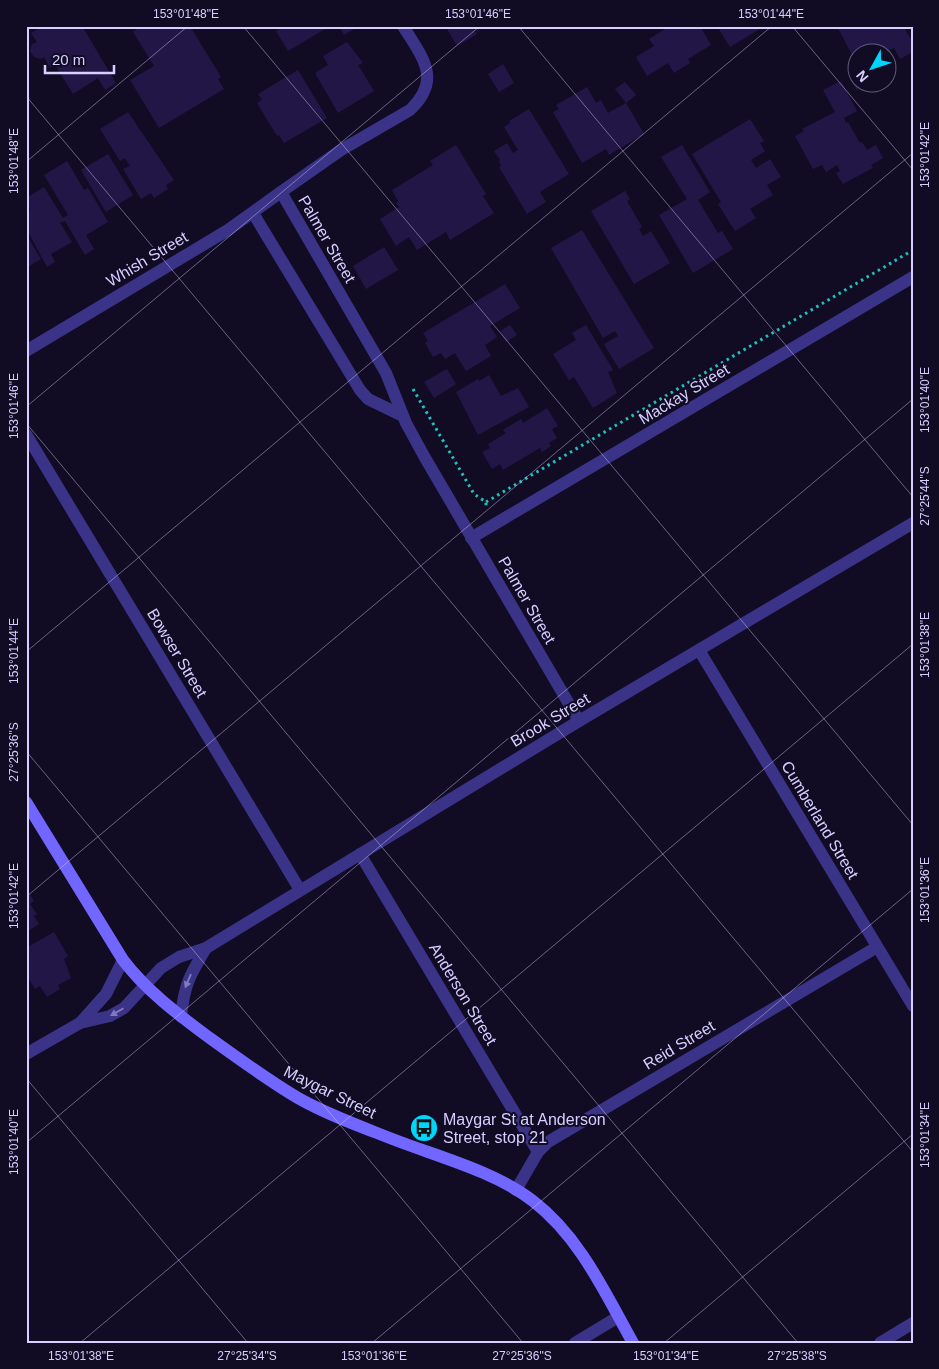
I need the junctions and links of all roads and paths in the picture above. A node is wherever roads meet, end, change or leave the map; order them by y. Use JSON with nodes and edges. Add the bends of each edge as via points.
{"nodes":[{"id":1,"x":404,"y":26,"type":"edge"},
{"id":2,"x":281,"y":192,"type":"junction"},
{"id":3,"x":253,"y":214,"type":"junction"},
{"id":4,"x":913,"y":250,"type":"edge"},
{"id":5,"x":913,"y":277,"type":"edge"},
{"id":6,"x":26,"y":351,"type":"edge"},
{"id":7,"x":403,"y":416,"type":"junction"},
{"id":8,"x":26,"y":434,"type":"edge"},
{"id":9,"x":486,"y":502,"type":"dead end"},
{"id":10,"x":913,"y":523,"type":"edge"},
{"id":11,"x":471,"y":538,"type":"junction"},
{"id":12,"x":699,"y":650,"type":"junction"},
{"id":13,"x":579,"y":721,"type":"junction"},
{"id":14,"x":26,"y":802,"type":"edge"},
{"id":15,"x":360,"y":854,"type":"junction"},
{"id":16,"x":300,"y":890,"type":"junction"},
{"id":17,"x":877,"y":946,"type":"junction"},
{"id":18,"x":206,"y":948,"type":"junction"},
{"id":19,"x":122,"y":960,"type":"junction"},
{"id":20,"x":145,"y":986,"type":"junction"},
{"id":21,"x":913,"y":1006,"type":"edge"},
{"id":22,"x":181,"y":1017,"type":"junction"},
{"id":23,"x":80,"y":1023,"type":"junction"},
{"id":24,"x":26,"y":1054,"type":"edge"},
{"id":25,"x":538,"y":1152,"type":"junction"},
{"id":26,"x":516,"y":1190,"type":"junction"},
{"id":27,"x":618,"y":1317,"type":"junction"},
{"id":28,"x":913,"y":1323,"type":"edge"},
{"id":29,"x":575,"y":1343,"type":"edge"},
{"id":30,"x":633,"y":1343,"type":"edge"},
{"id":31,"x":880,"y":1343,"type":"edge"}],
"edges":[{"from":1,"to":2,"type":"street","name":"Palmer Street","via":[[428,73],[419,102]]},
{"from":2,"to":3,"type":"street","name":"Whish Street"},
{"from":2,"to":7,"type":"street","name":"Palmer Street","via":[[386,374]]},
{"from":3,"to":6,"type":"street","name":"Whish Street"},
{"from":3,"to":7,"type":"street","via":[[360,390],[368,399]]},
{"from":4,"to":9,"type":"path"},
{"from":5,"to":11,"type":"street","name":"Mackay Street"},
{"from":7,"to":11,"type":"street","name":"Palmer Street"},
{"from":8,"to":16,"type":"street","name":"Bowser Street"},
{"from":10,"to":12,"type":"street","name":"Brook Street"},
{"from":11,"to":13,"type":"street","name":"Palmer Street"},
{"from":12,"to":13,"type":"street","name":"Brook Street"},
{"from":12,"to":17,"type":"street","name":"Cumberland Street"},
{"from":13,"to":15,"type":"street","name":"Brook Street"},
{"from":14,"to":19,"type":"main road","name":"Maygar Street"},
{"from":15,"to":16,"type":"street","name":"Brook Street"},
{"from":15,"to":25,"type":"street","name":"Anderson Street"},
{"from":16,"to":18,"type":"street","name":"Brook Street"},
{"from":17,"to":21,"type":"street","name":"Cumberland Street"},
{"from":17,"to":25,"type":"street","name":"Reid Street","via":[[569,1130]]},
{"from":18,"to":20,"type":"street","name":"Brook Street","via":[[179,957],[161,968]]},
{"from":18,"to":22,"type":"street","name":"Brook Street","one_way":true,"via":[[188,979]]},
{"from":19,"to":20,"type":"main road","name":"Maygar Street"},
{"from":19,"to":23,"type":"street","name":"Brook Street","via":[[106,994]]},
{"from":20,"to":22,"type":"main road","name":"Maygar Street"},
{"from":20,"to":23,"type":"street","name":"Brook Street","one_way":true,"via":[[129,1004],[110,1016]]},
{"from":22,"to":26,"type":"main road","name":"Maygar Street","via":[[299,1099]]},
{"from":23,"to":24,"type":"street","name":"Brook Street"},
{"from":25,"to":26,"type":"street","name":"Reid Street"},
{"from":26,"to":27,"type":"main road","name":"Maygar Street","via":[[542,1208],[562,1229],[589,1265]]},
{"from":27,"to":29,"type":"street"},
{"from":27,"to":30,"type":"main road","name":"Maygar Street"},
{"from":28,"to":31,"type":"street"}]}
